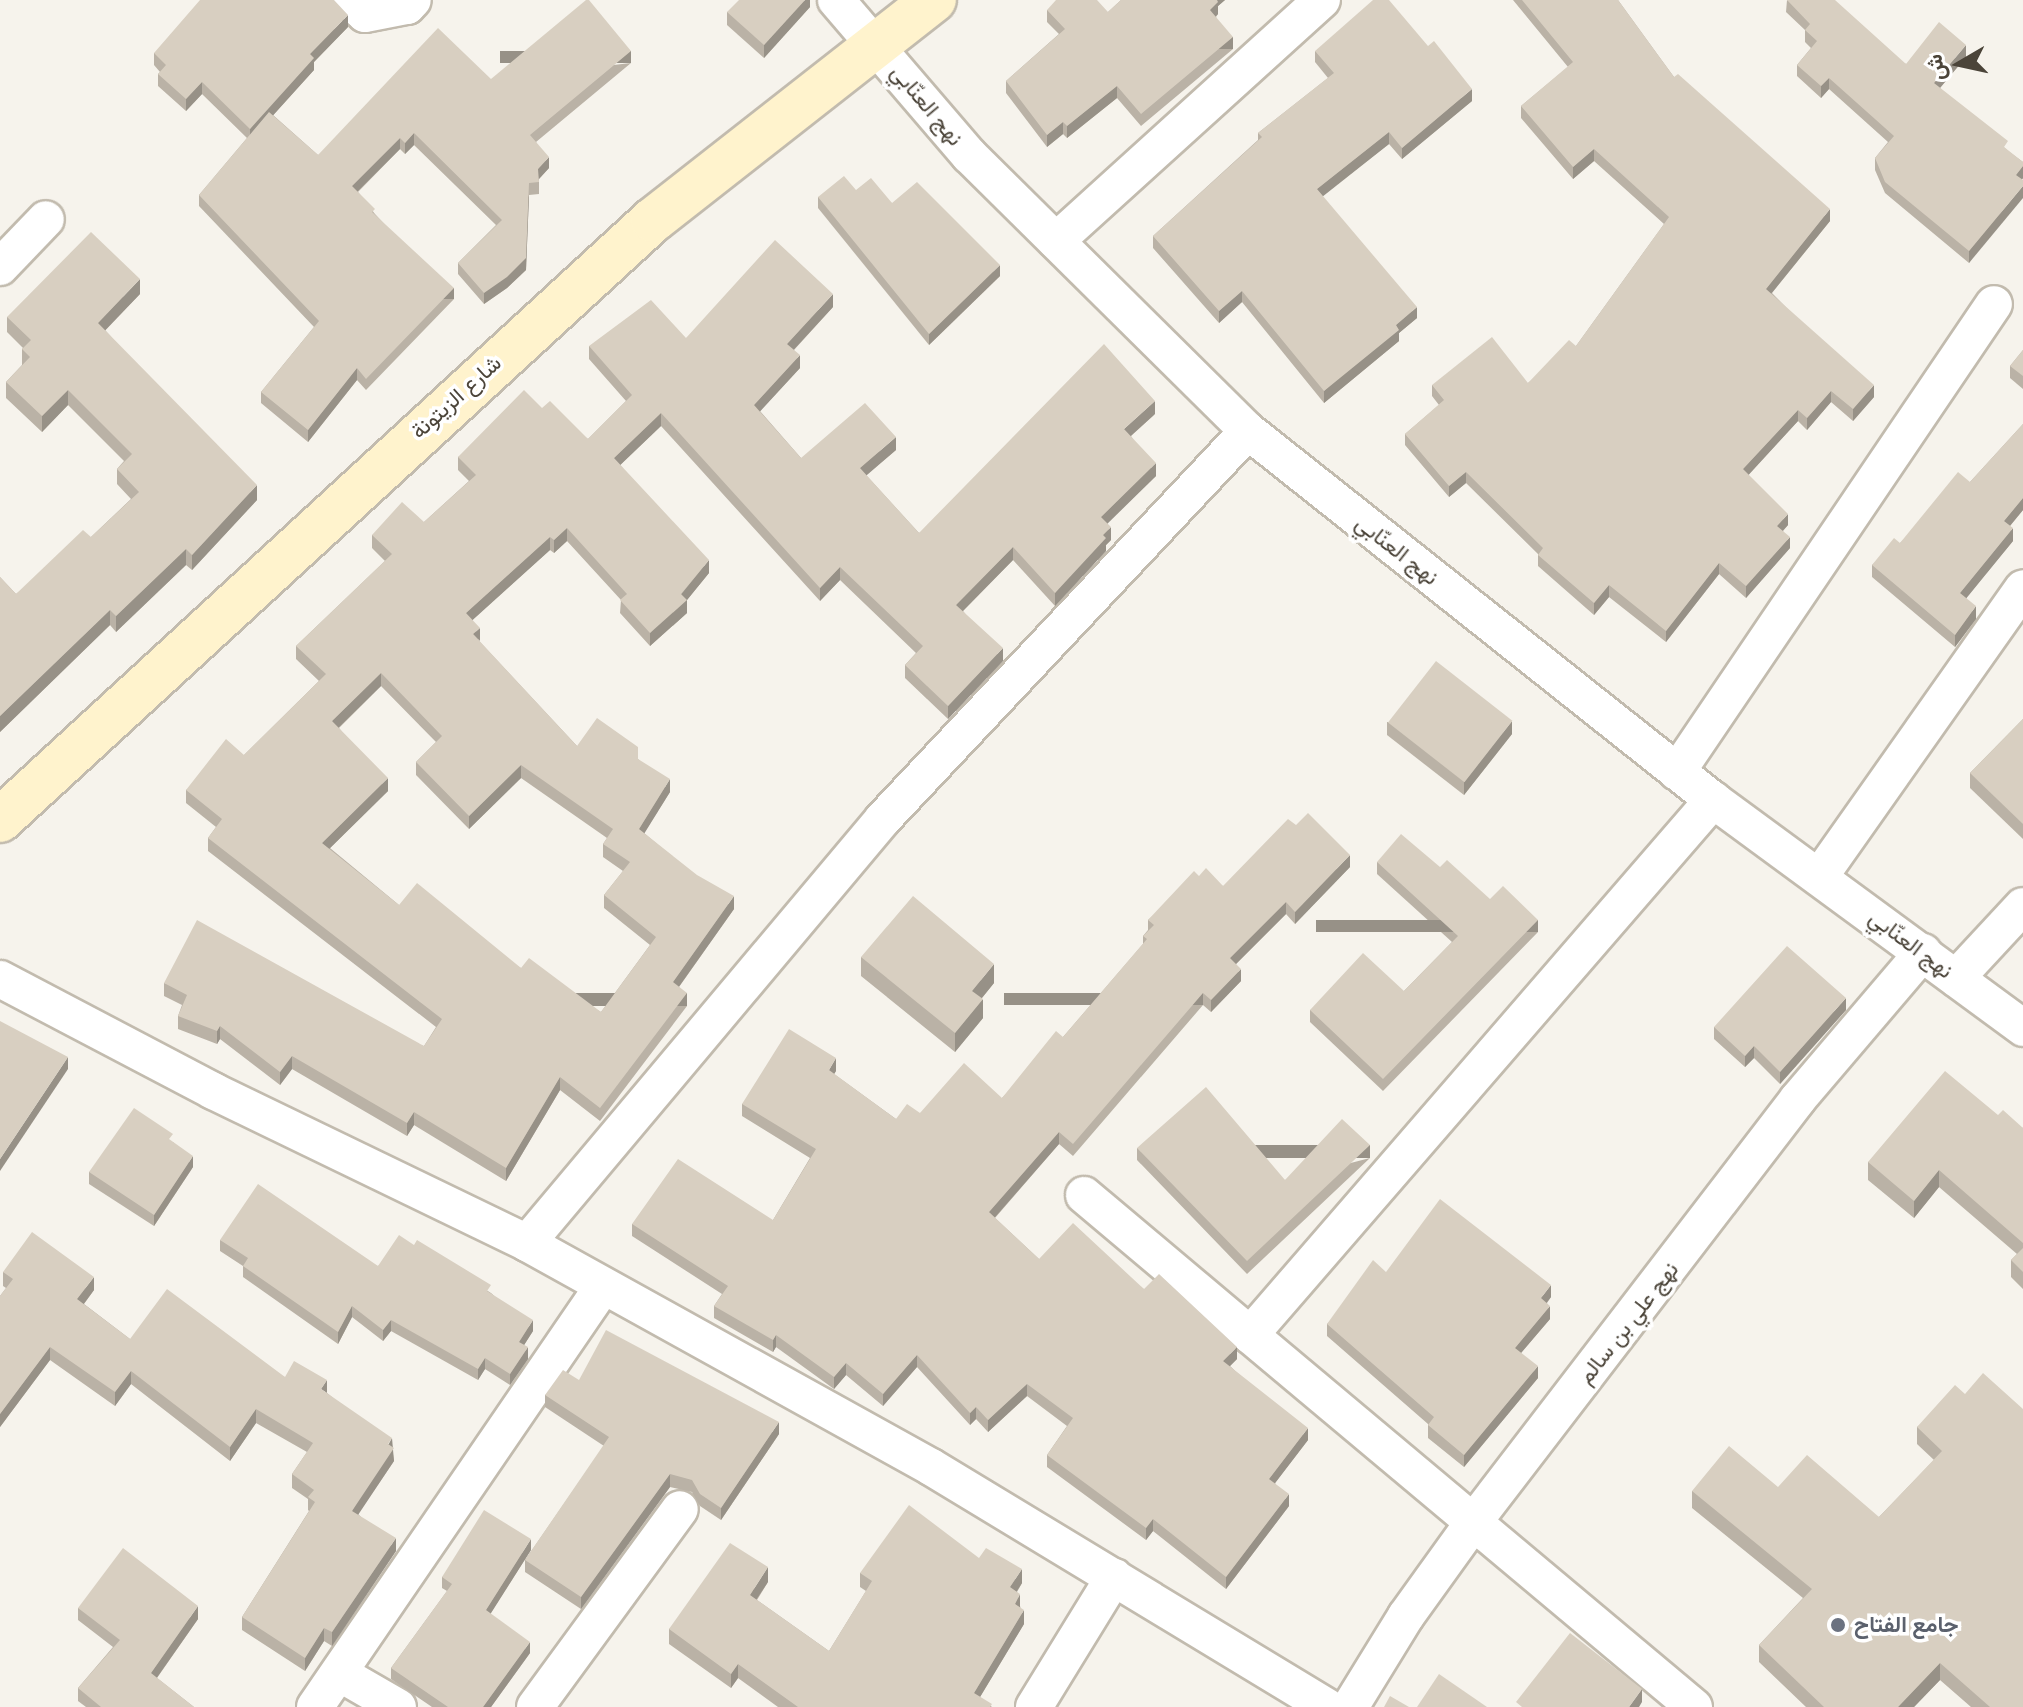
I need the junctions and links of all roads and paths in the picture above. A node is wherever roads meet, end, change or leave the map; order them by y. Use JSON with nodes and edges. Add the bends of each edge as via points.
{"nodes":[{"id":1,"x":349,"y":0,"type":"edge"},
{"id":2,"x":413,"y":0,"type":"edge"},
{"id":3,"x":836,"y":0,"type":"edge"},
{"id":4,"x":934,"y":0,"type":"edge"},
{"id":5,"x":1322,"y":0,"type":"edge"},
{"id":6,"x":878,"y":45,"type":"junction"},
{"id":7,"x":46,"y":219,"type":"dead end"},
{"id":8,"x":1056,"y":241,"type":"junction"},
{"id":9,"x":0,"y":267,"type":"edge"},
{"id":10,"x":1994,"y":304,"type":"dead end"},
{"id":11,"x":1248,"y":431,"type":"junction"},
{"id":12,"x":2023,"y":588,"type":"edge"},
{"id":13,"x":1677,"y":772,"type":"junction"},
{"id":14,"x":1713,"y":800,"type":"junction"},
{"id":15,"x":0,"y":820,"type":"edge"},
{"id":16,"x":1820,"y":876,"type":"junction"},
{"id":17,"x":2023,"y":906,"type":"edge"},
{"id":18,"x":1923,"y":952,"type":"junction"},
{"id":19,"x":1956,"y":978,"type":"junction"},
{"id":20,"x":0,"y":979,"type":"edge"},
{"id":21,"x":2023,"y":1028,"type":"edge"},
{"id":22,"x":1084,"y":1195,"type":"dead end"},
{"id":23,"x":527,"y":1243,"type":"junction"},
{"id":24,"x":603,"y":1286,"type":"junction"},
{"id":25,"x":1250,"y":1335,"type":"junction"},
{"id":26,"x":680,"y":1509,"type":"dead end"},
{"id":27,"x":1475,"y":1520,"type":"junction"},
{"id":28,"x":1114,"y":1577,"type":"junction"},
{"id":29,"x":339,"y":1673,"type":"junction"},
{"id":30,"x":315,"y":1707,"type":"edge"},
{"id":31,"x":398,"y":1707,"type":"edge"},
{"id":32,"x":535,"y":1707,"type":"edge"},
{"id":33,"x":1034,"y":1707,"type":"edge"},
{"id":34,"x":1327,"y":1707,"type":"edge"},
{"id":35,"x":1350,"y":1707,"type":"edge"},
{"id":36,"x":1694,"y":1707,"type":"edge"}],
"edges":[{"from":1,"to":2,"type":"street","via":[[365,14]]},
{"from":3,"to":6,"type":"street","name":"نهج العنّابي"},
{"from":4,"to":6,"type":"street","name":"شارع الزيتونة"},
{"from":5,"to":8,"type":"street"},
{"from":6,"to":8,"type":"street","name":"نهج العنّابي","via":[[969,155]]},
{"from":6,"to":15,"type":"street","name":"شارع الزيتونة","via":[[653,220]]},
{"from":7,"to":9,"type":"street"},
{"from":8,"to":11,"type":"street","name":"نهج العنّابي"},
{"from":10,"to":13,"type":"street"},
{"from":11,"to":13,"type":"street","name":"نهج العنّابي"},
{"from":11,"to":23,"type":"street","via":[[883,819]]},
{"from":12,"to":16,"type":"street"},
{"from":13,"to":14,"type":"street","name":"نهج العنّابي"},
{"from":14,"to":16,"type":"street","name":"نهج العنّابي"},
{"from":14,"to":25,"type":"street"},
{"from":16,"to":18,"type":"street","name":"نهج العنّابي"},
{"from":17,"to":19,"type":"street"},
{"from":18,"to":19,"type":"street","name":"نهج العنّابي"},
{"from":18,"to":27,"type":"street","name":"نهج علي بن سالم","via":[[1798,1099]]},
{"from":19,"to":21,"type":"street","name":"نهج العنّابي"},
{"from":20,"to":23,"type":"street","via":[[213,1091]]},
{"from":22,"to":25,"type":"street"},
{"from":23,"to":24,"type":"street"},
{"from":24,"to":28,"type":"street","via":[[931,1467]]},
{"from":24,"to":29,"type":"street"},
{"from":25,"to":27,"type":"street"},
{"from":26,"to":32,"type":"street"},
{"from":27,"to":35,"type":"street","name":"نهج علي بن سالم"},
{"from":27,"to":36,"type":"street"},
{"from":28,"to":33,"type":"street"},
{"from":28,"to":34,"type":"street"},
{"from":29,"to":30,"type":"street"},
{"from":29,"to":31,"type":"street"}]}
